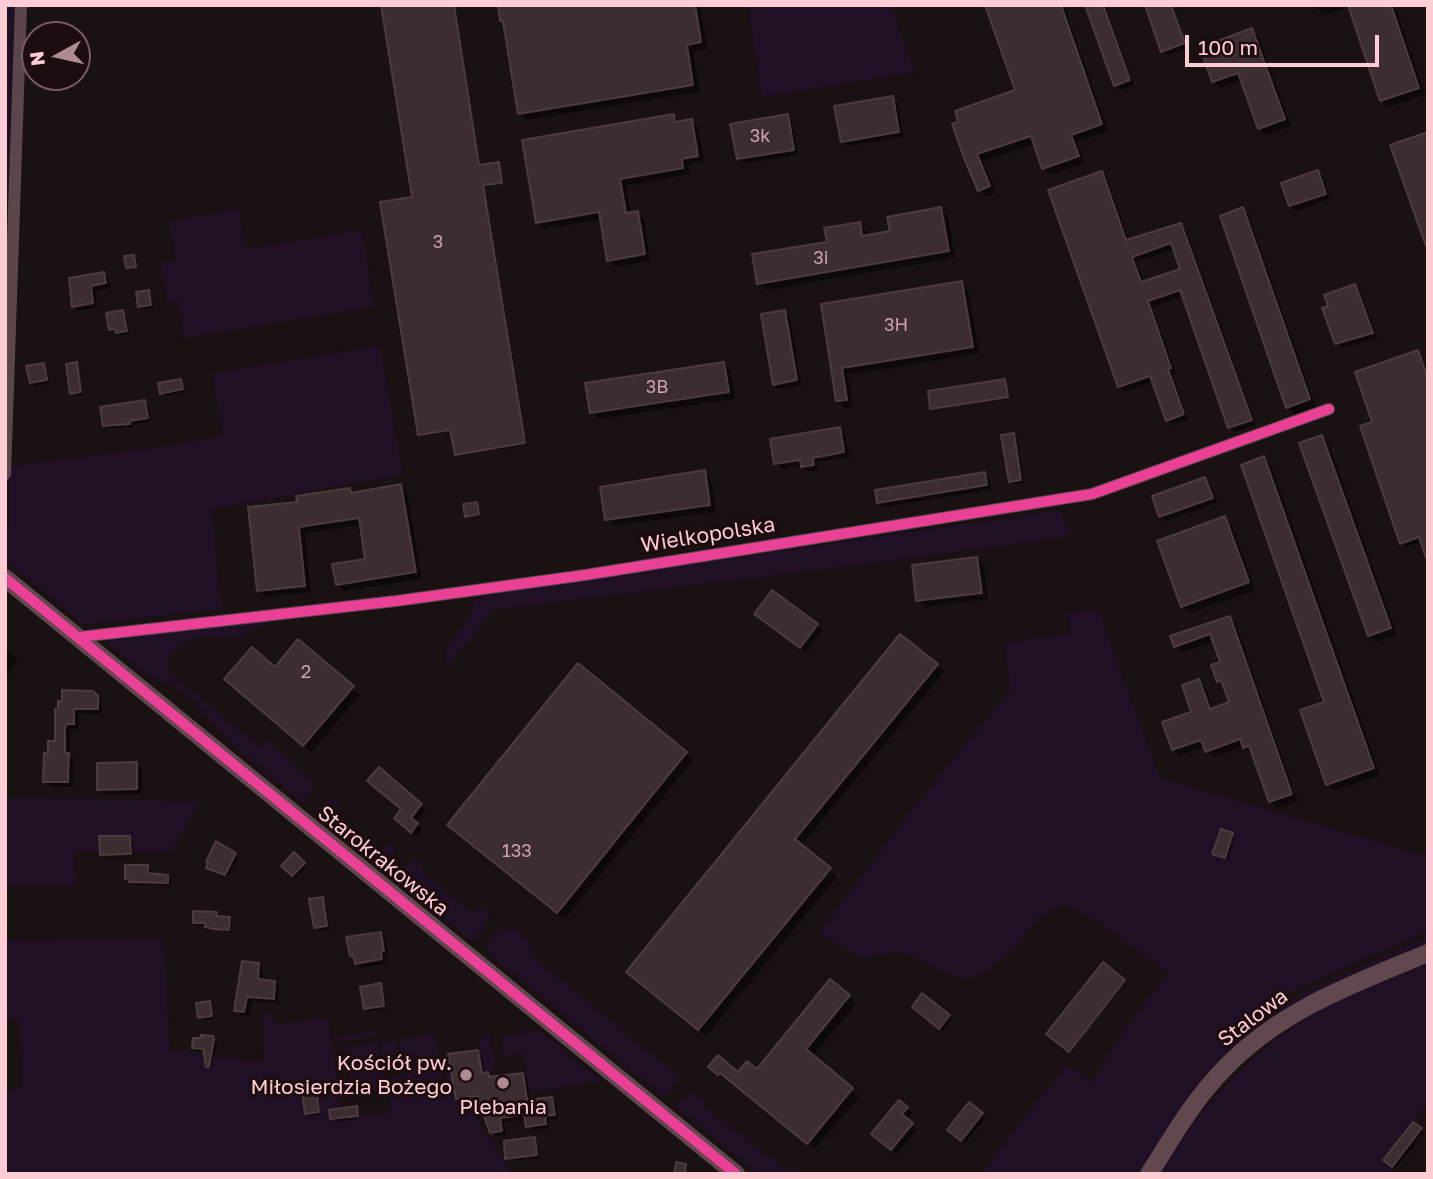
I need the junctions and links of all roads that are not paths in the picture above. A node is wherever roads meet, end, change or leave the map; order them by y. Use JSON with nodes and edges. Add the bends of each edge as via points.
{"nodes":[{"id":1,"x":21,"y":5,"type":"edge"},
{"id":2,"x":1329,"y":409,"type":"dead end"},
{"id":3,"x":5,"y":474,"type":"edge"},
{"id":4,"x":5,"y":578,"type":"edge"},
{"id":5,"x":79,"y":636,"type":"junction"},
{"id":6,"x":1428,"y":953,"type":"edge"},
{"id":7,"x":736,"y":1174,"type":"edge"},
{"id":8,"x":1149,"y":1174,"type":"edge"}],
"edges":[{"from":1,"to":3,"type":"street"},
{"from":2,"to":5,"type":"street","name":"Wielkopolska","via":[[1092,494],[584,575]]},
{"from":4,"to":5,"type":"street","name":"Starokrakowska"},
{"from":5,"to":7,"type":"street","name":"Starokrakowska"},
{"from":6,"to":8,"type":"street","name":"Stalowa","via":[[1314,1002],[1259,1038],[1224,1068],[1202,1095]]}]}
